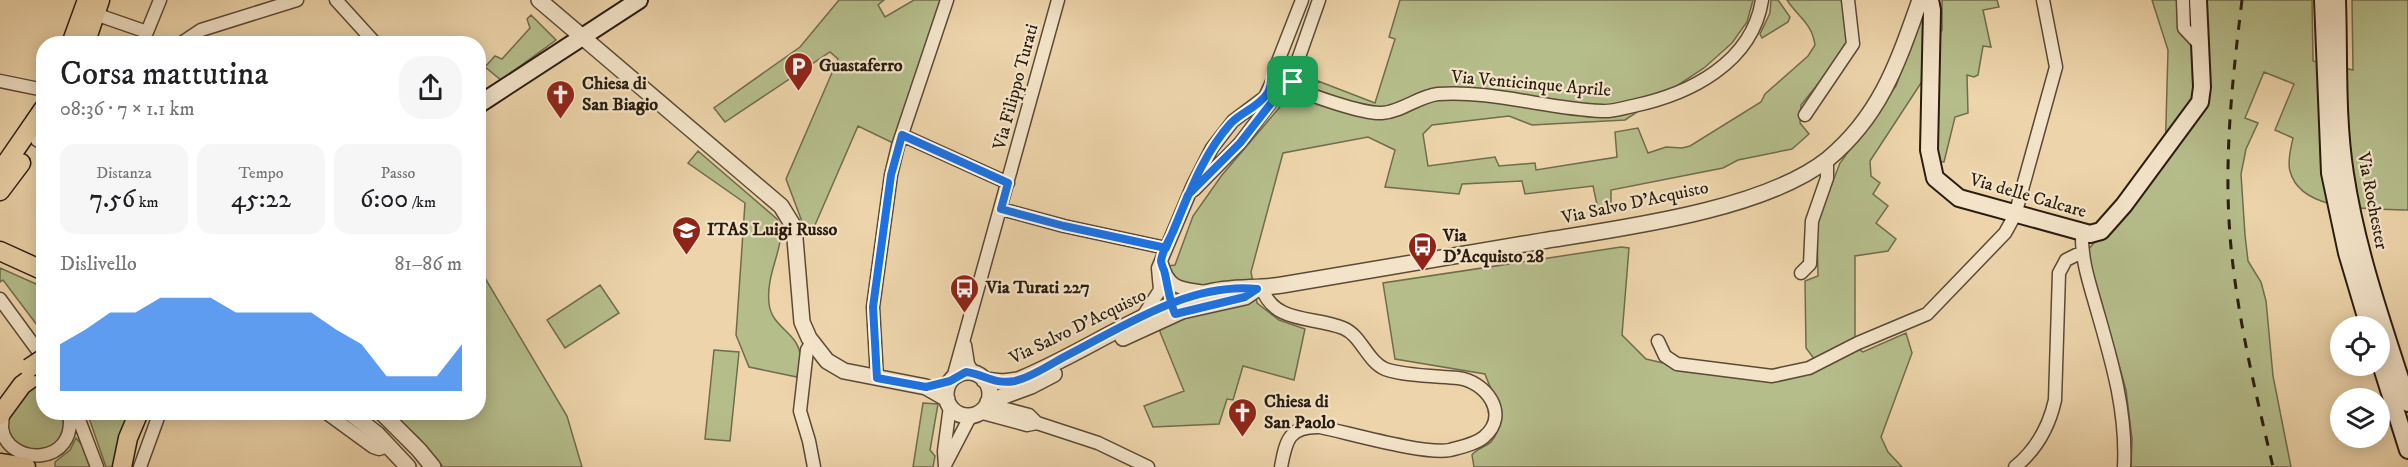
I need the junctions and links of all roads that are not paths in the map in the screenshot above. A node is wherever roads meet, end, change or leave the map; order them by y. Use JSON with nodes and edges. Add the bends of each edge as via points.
{"nodes":[{"id":1,"x":160,"y":0,"type":"edge"},
{"id":2,"x":297,"y":0,"type":"edge"},
{"id":3,"x":336,"y":0,"type":"edge"},
{"id":4,"x":540,"y":0,"type":"edge"},
{"id":5,"x":639,"y":0,"type":"edge"},
{"id":6,"x":947,"y":0,"type":"edge"},
{"id":7,"x":1058,"y":0,"type":"edge"},
{"id":8,"x":1302,"y":0,"type":"edge"},
{"id":9,"x":1319,"y":0,"type":"edge"},
{"id":10,"x":1762,"y":0,"type":"edge"},
{"id":11,"x":1848,"y":0,"type":"edge"},
{"id":12,"x":1920,"y":0,"type":"edge"},
{"id":13,"x":1930,"y":0,"type":"edge"},
{"id":14,"x":2043,"y":0,"type":"edge"},
{"id":15,"x":2183,"y":0,"type":"edge"},
{"id":16,"x":2198,"y":0,"type":"edge"},
{"id":17,"x":2323,"y":0,"type":"edge"},
{"id":18,"x":2337,"y":0,"type":"edge"},
{"id":19,"x":94,"y":4,"type":"edge"},
{"id":20,"x":259,"y":5,"type":"edge"},
{"id":21,"x":76,"y":36,"type":"edge"},
{"id":22,"x":87,"y":36,"type":"edge"},
{"id":23,"x":192,"y":36,"type":"edge"},
{"id":24,"x":369,"y":36,"type":"edge"},
{"id":25,"x":582,"y":37,"type":"junction"},
{"id":26,"x":2199,"y":44,"type":"junction"},
{"id":27,"x":1275,"y":69,"type":"junction"},
{"id":28,"x":0,"y":81,"type":"edge"},
{"id":29,"x":1272,"y":82,"type":"junction"},
{"id":30,"x":1289,"y":83,"type":"junction"},
{"id":31,"x":36,"y":88,"type":"edge"},
{"id":32,"x":486,"y":100,"type":"edge"},
{"id":33,"x":1805,"y":115,"type":"dead end"},
{"id":34,"x":36,"y":120,"type":"edge"},
{"id":35,"x":902,"y":135,"type":"junction"},
{"id":36,"x":36,"y":146,"type":"edge"},
{"id":37,"x":1827,"y":159,"type":"junction"},
{"id":38,"x":0,"y":172,"type":"edge"},
{"id":39,"x":1008,"y":183,"type":"junction"},
{"id":40,"x":0,"y":191,"type":"edge"},
{"id":41,"x":1188,"y":195,"type":"junction"},
{"id":42,"x":1001,"y":209,"type":"junction"},
{"id":43,"x":2015,"y":215,"type":"junction"},
{"id":44,"x":2082,"y":233,"type":"junction"},
{"id":45,"x":1166,"y":248,"type":"junction"},
{"id":46,"x":0,"y":251,"type":"edge"},
{"id":47,"x":2082,"y":252,"type":"junction"},
{"id":48,"x":0,"y":262,"type":"edge"},
{"id":49,"x":36,"y":267,"type":"edge"},
{"id":50,"x":1801,"y":273,"type":"dead end"},
{"id":51,"x":36,"y":278,"type":"edge"},
{"id":52,"x":1164,"y":285,"type":"junction"},
{"id":53,"x":1259,"y":288,"type":"junction"},
{"id":54,"x":1207,"y":292,"type":"junction"},
{"id":55,"x":0,"y":299,"type":"edge"},
{"id":56,"x":1173,"y":309,"type":"junction"},
{"id":57,"x":1143,"y":316,"type":"junction"},
{"id":58,"x":2366,"y":316,"type":"edge"},
{"id":59,"x":1658,"y":341,"type":"dead end"},
{"id":60,"x":812,"y":342,"type":"junction"},
{"id":61,"x":964,"y":345,"type":"junction"},
{"id":62,"x":36,"y":361,"type":"edge"},
{"id":63,"x":36,"y":369,"type":"edge"},
{"id":64,"x":979,"y":376,"type":"junction"},
{"id":65,"x":2385,"y":376,"type":"edge"},
{"id":66,"x":877,"y":378,"type":"junction"},
{"id":67,"x":952,"y":379,"type":"junction"},
{"id":68,"x":926,"y":387,"type":"junction"},
{"id":69,"x":948,"y":402,"type":"junction"},
{"id":70,"x":2408,"y":404,"type":"edge"},
{"id":71,"x":1,"y":407,"type":"edge"},
{"id":72,"x":981,"y":408,"type":"junction"},
{"id":73,"x":69,"y":420,"type":"edge"},
{"id":74,"x":79,"y":420,"type":"edge"},
{"id":75,"x":136,"y":420,"type":"edge"},
{"id":76,"x":157,"y":420,"type":"edge"},
{"id":77,"x":335,"y":420,"type":"edge"},
{"id":78,"x":358,"y":420,"type":"edge"},
{"id":79,"x":391,"y":420,"type":"edge"},
{"id":80,"x":388,"y":446,"type":"junction"},
{"id":81,"x":0,"y":448,"type":"edge"},
{"id":82,"x":2408,"y":450,"type":"edge"},
{"id":83,"x":14,"y":463,"type":"edge"},
{"id":84,"x":945,"y":466,"type":"edge"},
{"id":85,"x":97,"y":467,"type":"edge"},
{"id":86,"x":122,"y":467,"type":"edge"},
{"id":87,"x":140,"y":467,"type":"edge"},
{"id":88,"x":408,"y":467,"type":"edge"},
{"id":89,"x":433,"y":467,"type":"edge"},
{"id":90,"x":814,"y":467,"type":"edge"},
{"id":91,"x":1148,"y":467,"type":"edge"},
{"id":92,"x":1281,"y":467,"type":"edge"},
{"id":93,"x":2015,"y":467,"type":"edge"},
{"id":94,"x":2124,"y":467,"type":"edge"}],
"edges":[{"from":1,"to":19,"type":"street","via":[[147,32]]},
{"from":2,"to":20,"type":"street"},
{"from":3,"to":24,"type":"street"},
{"from":4,"to":25,"type":"street"},
{"from":5,"to":25,"type":"main road"},
{"from":6,"to":35,"type":"street"},
{"from":7,"to":39,"type":"street","name":"Via Filippo Turati"},
{"from":8,"to":27,"type":"street"},
{"from":9,"to":30,"type":"street"},
{"from":10,"to":30,"type":"street","name":"Via Venticinque Aprile","via":[[1751,33],[1733,59],[1705,80],[1657,101],[1604,111],[1437,94],[1383,113],[1357,110],[1302,92]]},
{"from":11,"to":33,"type":"street","via":[[1853,44]]},
{"from":12,"to":37,"type":"street","name":"Via Salvo D'Acquisto","via":[[1894,74],[1879,101],[1859,128]]},
{"from":13,"to":43,"type":"main road","name":"Via delle Calcare","via":[[1929,150],[1935,178],[1959,198]]},
{"from":14,"to":43,"type":"street","via":[[2056,67]]},
{"from":15,"to":26,"type":"street","via":[[2184,27]]},
{"from":16,"to":26,"type":"main road","name":"Via delle Calcare"},
{"from":17,"to":58,"type":"main road","name":"Via Rochester","via":[[2330,173]]},
{"from":18,"to":70,"type":"main road","name":"Via Rochester","via":[[2341,136],[2349,200],[2367,275]]},
{"from":19,"to":21,"type":"main road"},
{"from":19,"to":22,"type":"main road"},
{"from":20,"to":23,"type":"street"},
{"from":25,"to":32,"type":"main road"},
{"from":25,"to":60,"type":"street","via":[[788,214],[795,236],[799,313]]},
{"from":26,"to":44,"type":"main road","name":"Via delle Calcare","via":[[2202,95],[2196,110],[2106,227],[2095,233]]},
{"from":27,"to":29,"type":"street"},
{"from":27,"to":30,"type":"street","via":[[1287,68]]},
{"from":28,"to":31,"type":"street"},
{"from":29,"to":30,"type":"street","via":[[1276,88]]},
{"from":29,"to":41,"type":"street","via":[[1265,97],[1233,121],[1212,148]]},
{"from":30,"to":41,"type":"street","via":[[1240,143]]},
{"from":34,"to":38,"type":"main road"},
{"from":35,"to":39,"type":"street","name":"Via Filippo Turati"},
{"from":35,"to":66,"type":"street","via":[[891,175],[873,307]]},
{"from":36,"to":40,"type":"main road"},
{"from":37,"to":50,"type":"street","via":[[1827,178],[1812,221],[1810,264]]},
{"from":37,"to":53,"type":"street","name":"Via Salvo D'Acquisto","via":[[1785,184],[1749,198],[1666,219]]},
{"from":39,"to":42,"type":"street","name":"Via Filippo Turati"},
{"from":41,"to":45,"type":"street"},
{"from":42,"to":45,"type":"street"},
{"from":42,"to":61,"type":"street","name":"Via Filippo Turati"},
{"from":43,"to":44,"type":"main road","name":"Via delle Calcare"},
{"from":43,"to":59,"type":"street","via":[[2006,233],[1928,314],[1796,373],[1772,376],[1677,364],[1665,356]]},
{"from":44,"to":47,"type":"street"},
{"from":45,"to":52,"type":"street","via":[[1161,262]]},
{"from":46,"to":49,"type":"main road"},
{"from":47,"to":93,"type":"street","via":[[2066,260],[2059,273],[2055,400],[2051,416],[2031,453]]},
{"from":47,"to":94,"type":"street","via":[[2120,391],[2126,435]]},
{"from":48,"to":51,"type":"main road"},
{"from":52,"to":54,"type":"street"},
{"from":52,"to":56,"type":"street"},
{"from":52,"to":57,"type":"street"},
{"from":53,"to":54,"type":"street","name":"Via Salvo D'Acquisto"},
{"from":53,"to":56,"type":"street","name":"Via Salvo D'Acquisto","via":[[1245,297]]},
{"from":53,"to":92,"type":"street","via":[[1270,305],[1290,316],[1346,329],[1384,368],[1475,382],[1489,395],[1494,414],[1491,429],[1478,441],[1442,451],[1320,427],[1304,428],[1287,442]]},
{"from":54,"to":56,"type":"street","name":"Via Salvo D'Acquisto"},
{"from":55,"to":62,"type":"street"},
{"from":56,"to":57,"type":"street","name":"Via Salvo D'Acquisto"},
{"from":56,"to":72,"type":"street","name":"Via Salvo D'Acquisto","via":[[1031,386]]},
{"from":57,"to":64,"type":"street","name":"Via Salvo D'Acquisto","via":[[1028,376],[1003,382]]},
{"from":60,"to":66,"type":"street","via":[[834,367]]},
{"from":60,"to":90,"type":"street","via":[[807,350],[800,411]]},
{"from":61,"to":64,"type":"street","via":[[968,364]]},
{"from":61,"to":67,"type":"street","name":"Via Filippo Turati"},
{"from":63,"to":71,"type":"main road"},
{"from":64,"to":67,"type":"street","via":[[959,374]]},
{"from":64,"to":72,"type":"street","via":[[989,390]]},
{"from":65,"to":82,"type":"main road"},
{"from":66,"to":68,"type":"street"},
{"from":67,"to":68,"type":"street"},
{"from":67,"to":69,"type":"street"},
{"from":68,"to":69,"type":"street"},
{"from":69,"to":72,"type":"street","via":[[959,414]]},
{"from":69,"to":84,"type":"street"},
{"from":71,"to":83,"type":"street","via":[[2,429]]},
{"from":72,"to":84,"type":"street"},
{"from":72,"to":91,"type":"street","via":[[1027,425],[1037,423],[1098,443]]},
{"from":73,"to":83,"type":"street","via":[[68,442],[60,452],[42,460]]},
{"from":74,"to":85,"type":"street"},
{"from":75,"to":86,"type":"main road"},
{"from":76,"to":87,"type":"street"},
{"from":77,"to":80,"type":"street","via":[[372,447]]},
{"from":78,"to":80,"type":"street"},
{"from":79,"to":89,"type":"street"},
{"from":80,"to":88,"type":"street"},
{"from":81,"to":83,"type":"street"}]}
